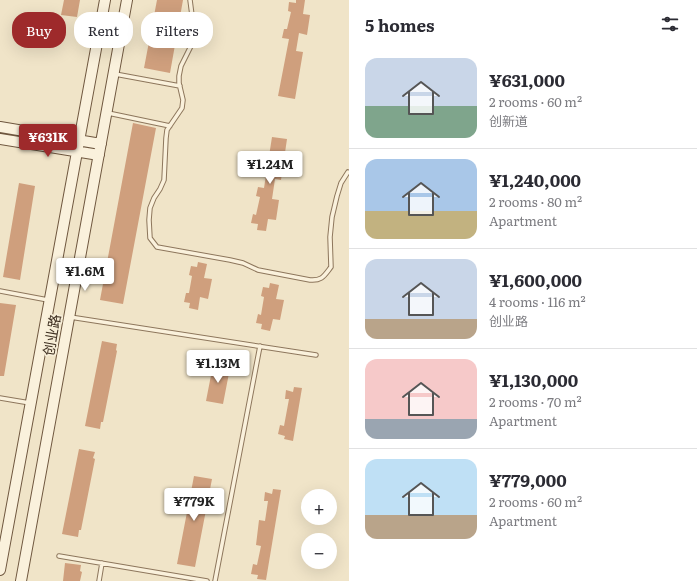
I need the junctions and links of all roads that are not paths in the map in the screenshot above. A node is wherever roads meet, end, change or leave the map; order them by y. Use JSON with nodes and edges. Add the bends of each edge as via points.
{"nodes":[{"id":1,"x":105,"y":0,"type":"edge"},
{"id":2,"x":127,"y":0,"type":"edge"},
{"id":3,"x":190,"y":0,"type":"edge"},
{"id":4,"x":114,"y":74,"type":"junction"},
{"id":5,"x":180,"y":86,"type":"junction"},
{"id":6,"x":107,"y":113,"type":"junction"},
{"id":7,"x":170,"y":126,"type":"junction"},
{"id":8,"x":0,"y":127,"type":"edge"},
{"id":9,"x":0,"y":139,"type":"edge"},
{"id":10,"x":80,"y":141,"type":"junction"},
{"id":11,"x":101,"y":144,"type":"junction"},
{"id":12,"x":78,"y":152,"type":"junction"},
{"id":13,"x":99,"y":155,"type":"junction"},
{"id":14,"x":348,"y":172,"type":"dead end"},
{"id":15,"x":0,"y":292,"type":"edge"},
{"id":16,"x":50,"y":300,"type":"junction"},
{"id":17,"x":69,"y":317,"type":"junction"},
{"id":18,"x":260,"y":346,"type":"junction"},
{"id":19,"x":316,"y":355,"type":"dead end"},
{"id":20,"x":0,"y":398,"type":"edge"},
{"id":21,"x":31,"y":403,"type":"junction"},
{"id":22,"x":59,"y":556,"type":"dead end"},
{"id":23,"x":102,"y":563,"type":"junction"},
{"id":24,"x":0,"y":570,"type":"edge"},
{"id":25,"x":21,"y":581,"type":"edge"},
{"id":26,"x":99,"y":581,"type":"edge"},
{"id":27,"x":206,"y":581,"type":"edge"},
{"id":28,"x":214,"y":581,"type":"edge"}],
"edges":[{"from":1,"to":10,"type":"main road","name":"创业路"},
{"from":2,"to":4,"type":"main road","name":"创业路"},
{"from":3,"to":5,"type":"lane","via":[[192,46],[182,66]]},
{"from":4,"to":5,"type":"lane"},
{"from":4,"to":6,"type":"main road","name":"创业路"},
{"from":5,"to":7,"type":"lane","via":[[182,108]]},
{"from":6,"to":7,"type":"lane"},
{"from":6,"to":11,"type":"main road","name":"创业路"},
{"from":7,"to":14,"type":"lane","via":[[166,138],[164,180],[150,208],[150,238],[158,247],[230,260],[258,270],[317,281],[331,267],[332,217],[341,183]]},
{"from":8,"to":10,"type":"main road"},
{"from":9,"to":12,"type":"main road"},
{"from":10,"to":11,"type":"main road"},
{"from":10,"to":12,"type":"main road","name":"创业路"},
{"from":11,"to":13,"type":"main road","name":"创业路"},
{"from":12,"to":13,"type":"main road"},
{"from":12,"to":16,"type":"main road","name":"创业路"},
{"from":13,"to":17,"type":"main road","name":"创业路"},
{"from":15,"to":16,"type":"lane"},
{"from":16,"to":21,"type":"main road","name":"创业路"},
{"from":17,"to":18,"type":"lane"},
{"from":17,"to":25,"type":"main road","name":"创业路"},
{"from":18,"to":19,"type":"lane"},
{"from":18,"to":28,"type":"lane"},
{"from":20,"to":21,"type":"lane"},
{"from":21,"to":24,"type":"main road","name":"创业路"},
{"from":22,"to":23,"type":"lane"},
{"from":23,"to":26,"type":"lane"},
{"from":23,"to":27,"type":"lane"}]}
